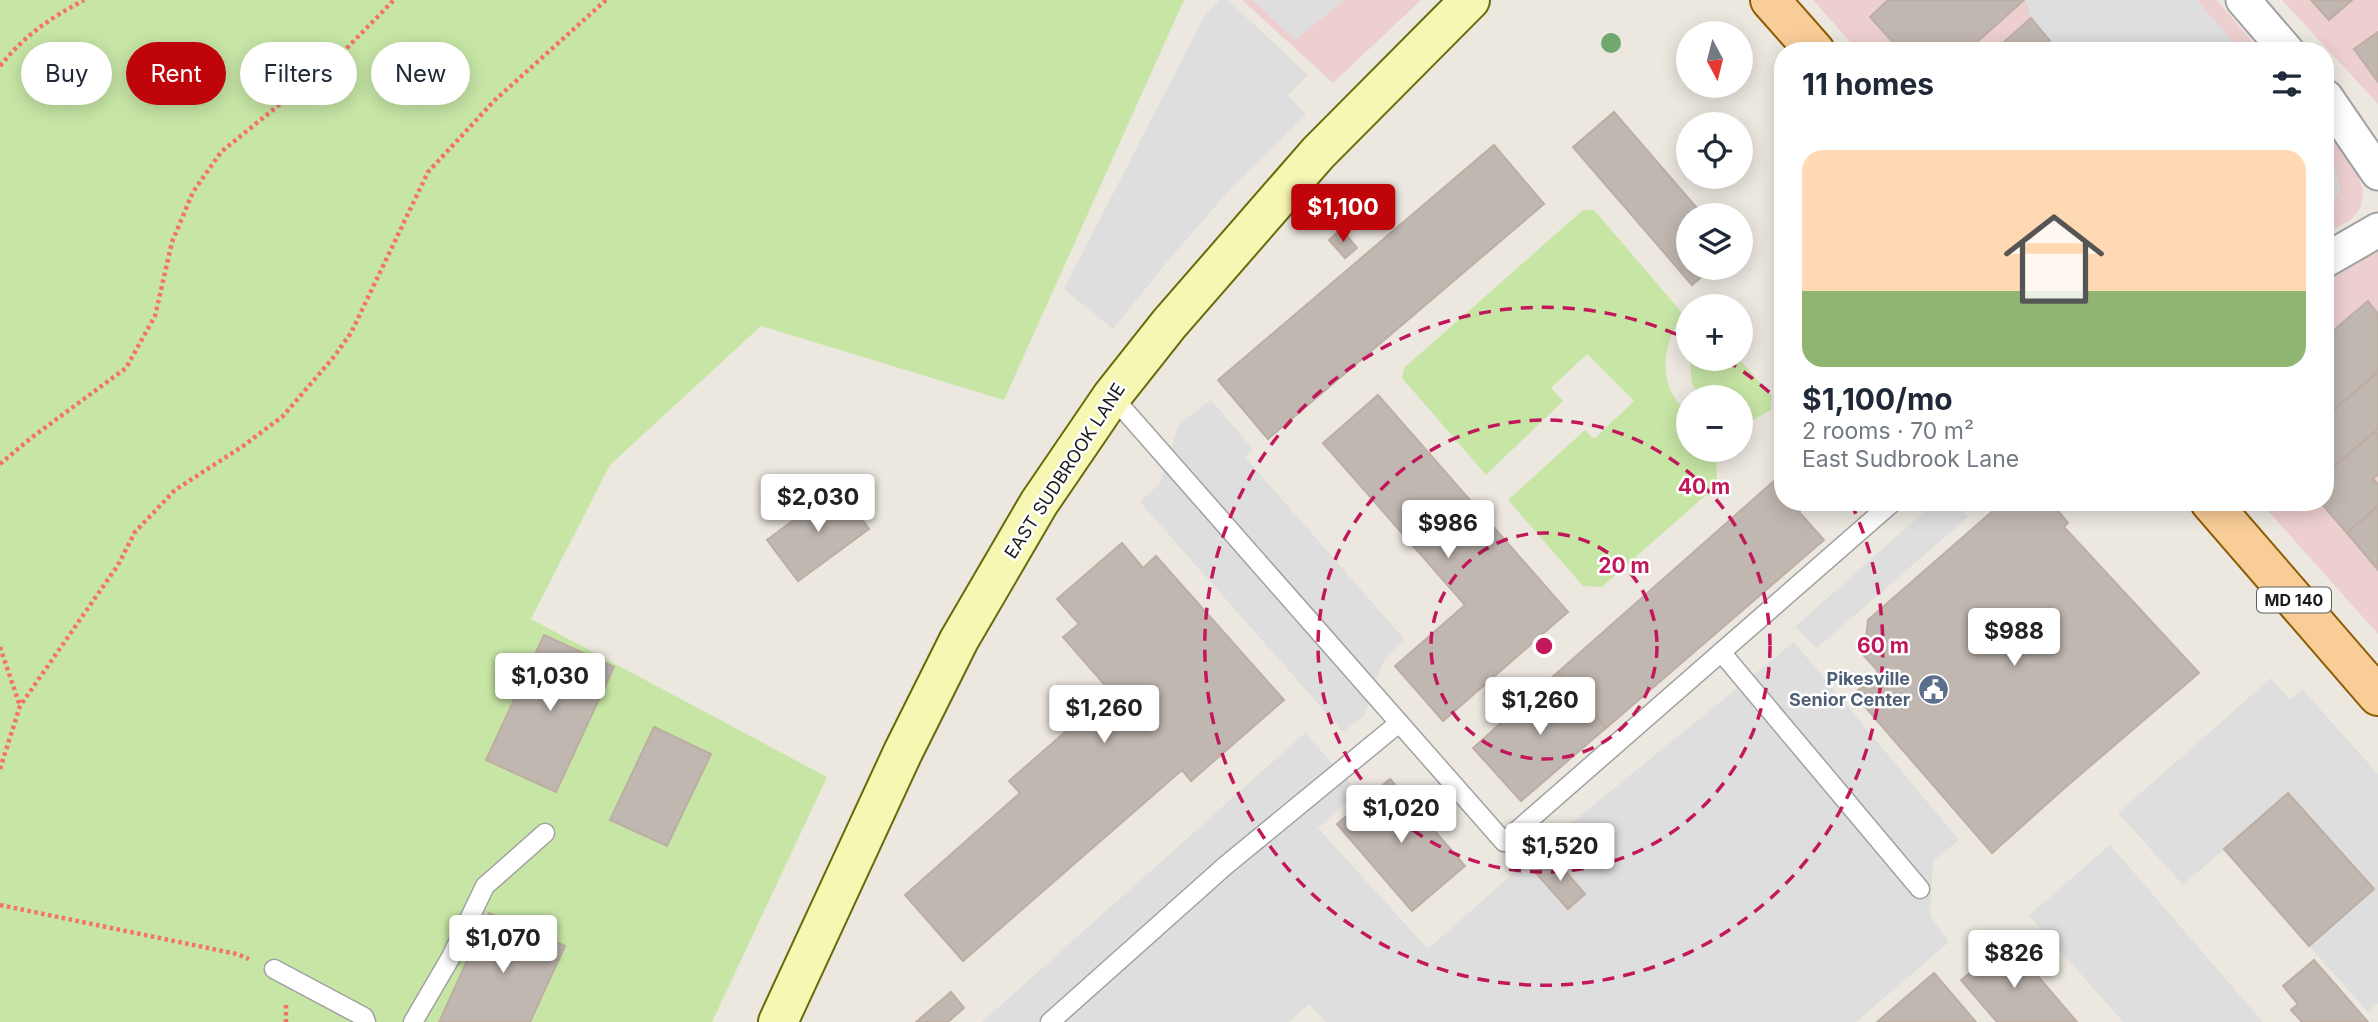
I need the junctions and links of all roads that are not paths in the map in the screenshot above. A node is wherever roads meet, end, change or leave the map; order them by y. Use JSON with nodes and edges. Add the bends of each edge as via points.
{"nodes":[{"id":1,"x":1470,"y":0,"type":"edge"},
{"id":2,"x":1770,"y":0,"type":"edge"},
{"id":3,"x":2243,"y":0,"type":"edge"},
{"id":4,"x":1807,"y":42,"type":"edge"},
{"id":5,"x":2279,"y":42,"type":"edge"},
{"id":6,"x":2334,"y":109,"type":"edge"},
{"id":7,"x":2378,"y":173,"type":"edge"},
{"id":8,"x":2378,"y":230,"type":"edge"},
{"id":9,"x":2334,"y":255,"type":"edge"},
{"id":10,"x":1112,"y":396,"type":"junction"},
{"id":11,"x":1883,"y":511,"type":"edge"},
{"id":12,"x":2218,"y":511,"type":"edge"},
{"id":13,"x":1721,"y":652,"type":"junction"},
{"id":14,"x":2378,"y":696,"type":"edge"},
{"id":15,"x":1399,"y":723,"type":"junction"},
{"id":16,"x":545,"y":833,"type":"dead end"},
{"id":17,"x":1920,"y":889,"type":"dead end"},
{"id":18,"x":274,"y":969,"type":"road end"},
{"id":19,"x":366,"y":1022,"type":"edge"},
{"id":20,"x":413,"y":1022,"type":"edge"},
{"id":21,"x":778,"y":1022,"type":"edge"},
{"id":22,"x":1050,"y":1022,"type":"edge"}],
"edges":[{"from":1,"to":10,"type":"street","name":"EAST SUDBROOK LANE","via":[[1318,153]]},
{"from":2,"to":4,"type":"main road"},
{"from":3,"to":5,"type":"street"},
{"from":6,"to":7,"type":"street"},
{"from":8,"to":9,"type":"street"},
{"from":10,"to":15,"type":"lane"},
{"from":10,"to":21,"type":"street","name":"EAST SUDBROOK LANE","via":[[1039,503],[960,640]]},
{"from":11,"to":13,"type":"lane"},
{"from":12,"to":14,"type":"main road","number":"MD 140"},
{"from":13,"to":15,"type":"lane","via":[[1504,842]]},
{"from":13,"to":17,"type":"lane"},
{"from":15,"to":22,"type":"lane","via":[[1225,866]]},
{"from":16,"to":20,"type":"lane","via":[[485,886]]},
{"from":18,"to":19,"type":"lane"}]}
